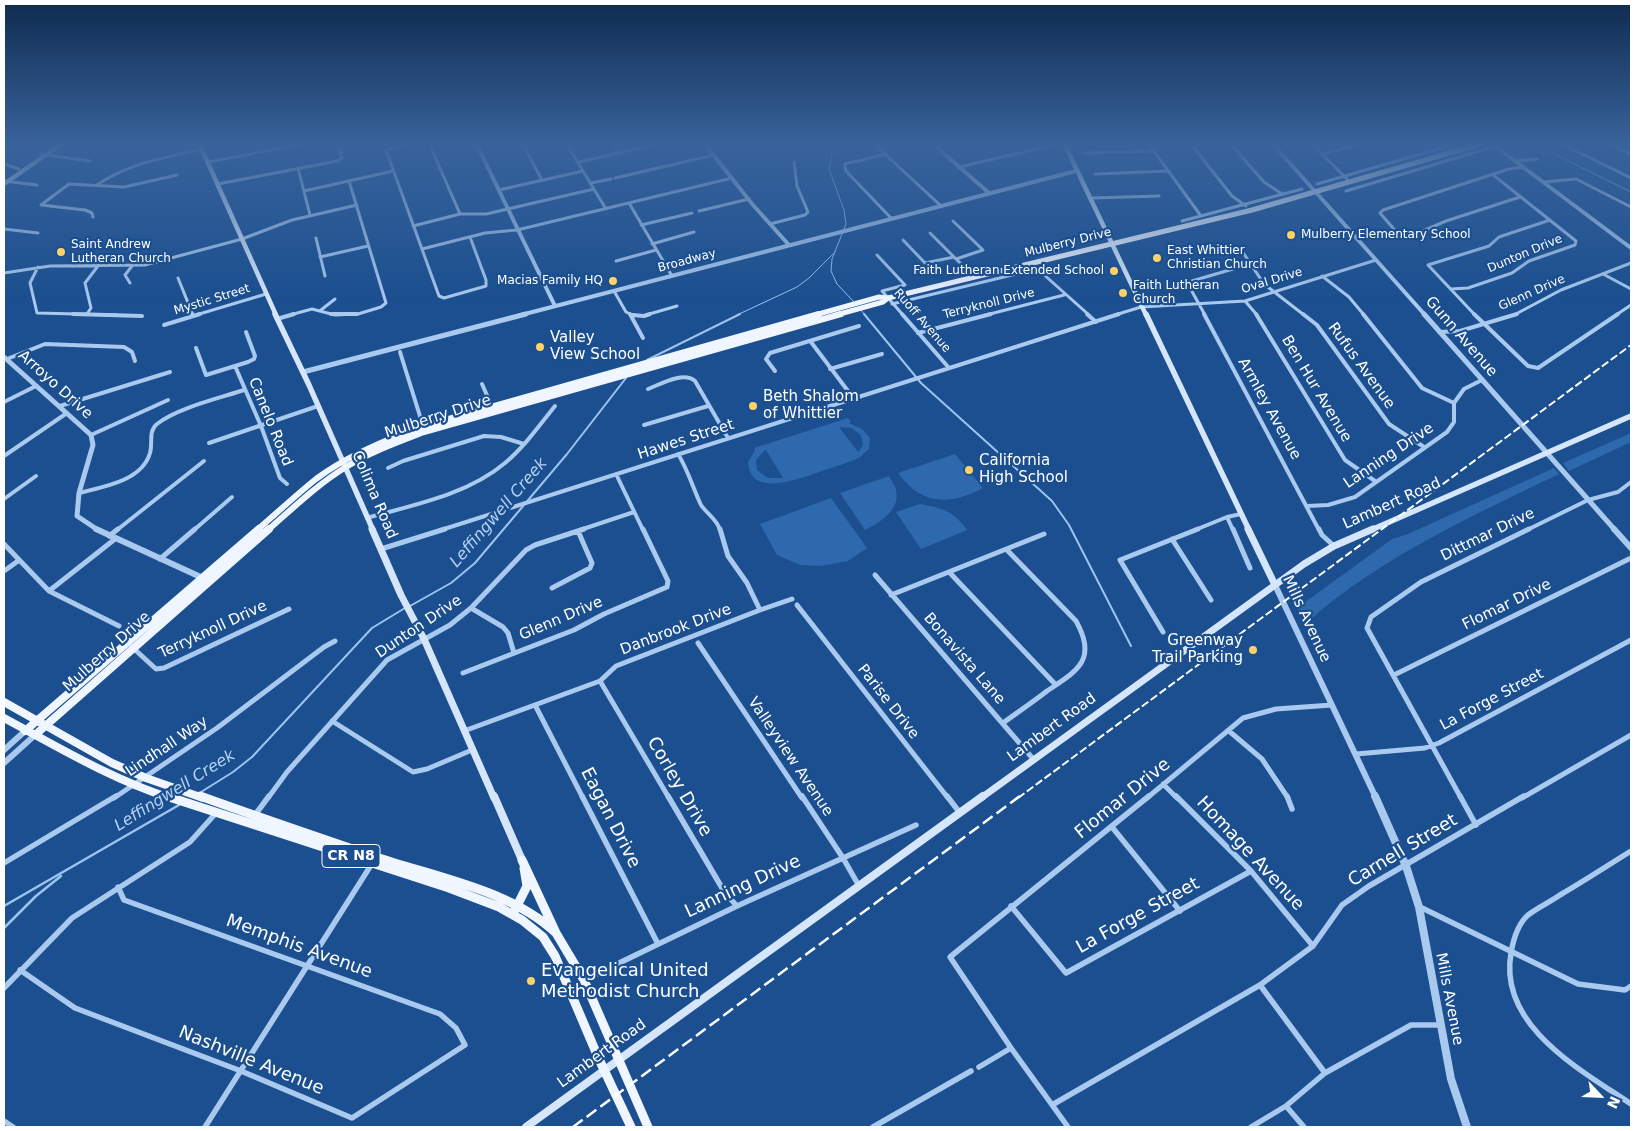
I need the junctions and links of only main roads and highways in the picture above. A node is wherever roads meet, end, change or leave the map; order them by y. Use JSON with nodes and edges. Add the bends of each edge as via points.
{"nodes":[{"id":1,"x":223,"y":196,"type":"edge"},
{"id":2,"x":1090,"y":196,"type":"edge"},
{"id":3,"x":1303,"y":196,"type":"edge"},
{"id":4,"x":1112,"y":243,"type":"junction"},
{"id":5,"x":857,"y":306,"type":"junction"},
{"id":6,"x":742,"y":335,"type":"junction"},
{"id":7,"x":710,"y":350,"type":"junction"},
{"id":8,"x":652,"y":364,"type":"junction"},
{"id":9,"x":1631,"y":416,"type":"edge"},
{"id":10,"x":345,"y":464,"type":"junction"},
{"id":11,"x":1275,"y":585,"type":"junction"},
{"id":12,"x":130,"y":645,"type":"junction"},
{"id":13,"x":4,"y":702,"type":"edge"},
{"id":14,"x":4,"y":718,"type":"edge"},
{"id":15,"x":37,"y":720,"type":"junction"},
{"id":16,"x":46,"y":726,"type":"junction"},
{"id":17,"x":25,"y":731,"type":"junction"},
{"id":18,"x":35,"y":735,"type":"junction"},
{"id":19,"x":374,"y":860,"type":"junction"},
{"id":20,"x":522,"y":860,"type":"junction"},
{"id":21,"x":519,"y":904,"type":"junction"},
{"id":22,"x":513,"y":914,"type":"junction"},
{"id":23,"x":556,"y":933,"type":"junction"},
{"id":24,"x":620,"y":1060,"type":"junction"},
{"id":25,"x":604,"y":1071,"type":"junction"},
{"id":26,"x":526,"y":1127,"type":"edge"},
{"id":27,"x":631,"y":1127,"type":"edge"},
{"id":28,"x":648,"y":1127,"type":"edge"}],
"edges":[{"from":1,"to":10,"type":"main road","name":"Colima Road"},
{"from":2,"to":4,"type":"main road","name":"Mills Avenue"},
{"from":3,"to":4,"type":"main road","name":"Mulberry Drive"},
{"from":4,"to":5,"type":"main road","name":"Mulberry Drive"},
{"from":4,"to":11,"type":"main road","name":"Mills Avenue"},
{"from":5,"to":6,"type":"main road","name":"Mulberry Drive"},
{"from":5,"to":7,"type":"main road","name":"Mulberry Drive"},
{"from":6,"to":7,"type":"main road","via":[[714,345]]},
{"from":6,"to":8,"type":"main road","name":"Mulberry Drive"},
{"from":7,"to":8,"type":"main road","name":"Mulberry Drive"},
{"from":8,"to":10,"type":"main road","name":"Mulberry Drive","via":[[384,440]]},
{"from":9,"to":11,"type":"main road","name":"Lambert Road","via":[[1334,546]]},
{"from":10,"to":12,"type":"main road","name":"Mulberry Drive"},
{"from":10,"to":12,"type":"main road","name":"Mulberry Drive","via":[[304,489]]},
{"from":10,"to":20,"type":"main road","name":"Colima Road"},
{"from":11,"to":24,"type":"main road","name":"Lambert Road"},
{"from":12,"to":15,"type":"main road","name":"Mulberry Drive"},
{"from":12,"to":16,"type":"main road","name":"Mulberry Drive"},
{"from":13,"to":15,"type":"main road","number":"CR N8"},
{"from":14,"to":17,"type":"main road","number":"CR N8"},
{"from":15,"to":16,"type":"main road","number":"CR N8"},
{"from":15,"to":17,"type":"main road","name":"Mulberry Drive"},
{"from":16,"to":18,"type":"main road","name":"Mulberry Drive"},
{"from":16,"to":19,"type":"main road","number":"CR N8","via":[[146,778]]},
{"from":17,"to":18,"type":"main road","number":"CR N8"},
{"from":18,"to":19,"type":"main road","number":"CR N8","via":[[134,786]]},
{"from":19,"to":21,"type":"main road","number":"CR N8","via":[[480,889]]},
{"from":19,"to":22,"type":"main road","number":"CR N8"},
{"from":20,"to":21,"type":"main road","via":[[527,886]]},
{"from":20,"to":23,"type":"main road"},
{"from":21,"to":22,"type":"main road"},
{"from":21,"to":23,"type":"main road","number":"CR N8","via":[[539,916]]},
{"from":22,"to":25,"type":"main road","number":"CR N8","via":[[544,938]]},
{"from":23,"to":24,"type":"main road","number":"CR N8","via":[[584,980]]},
{"from":24,"to":25,"type":"main road","name":"Lambert Road"},
{"from":24,"to":28,"type":"main road","number":"CR N8"},
{"from":25,"to":26,"type":"main road","name":"Lambert Road"},
{"from":25,"to":27,"type":"main road","number":"CR N8"}]}
